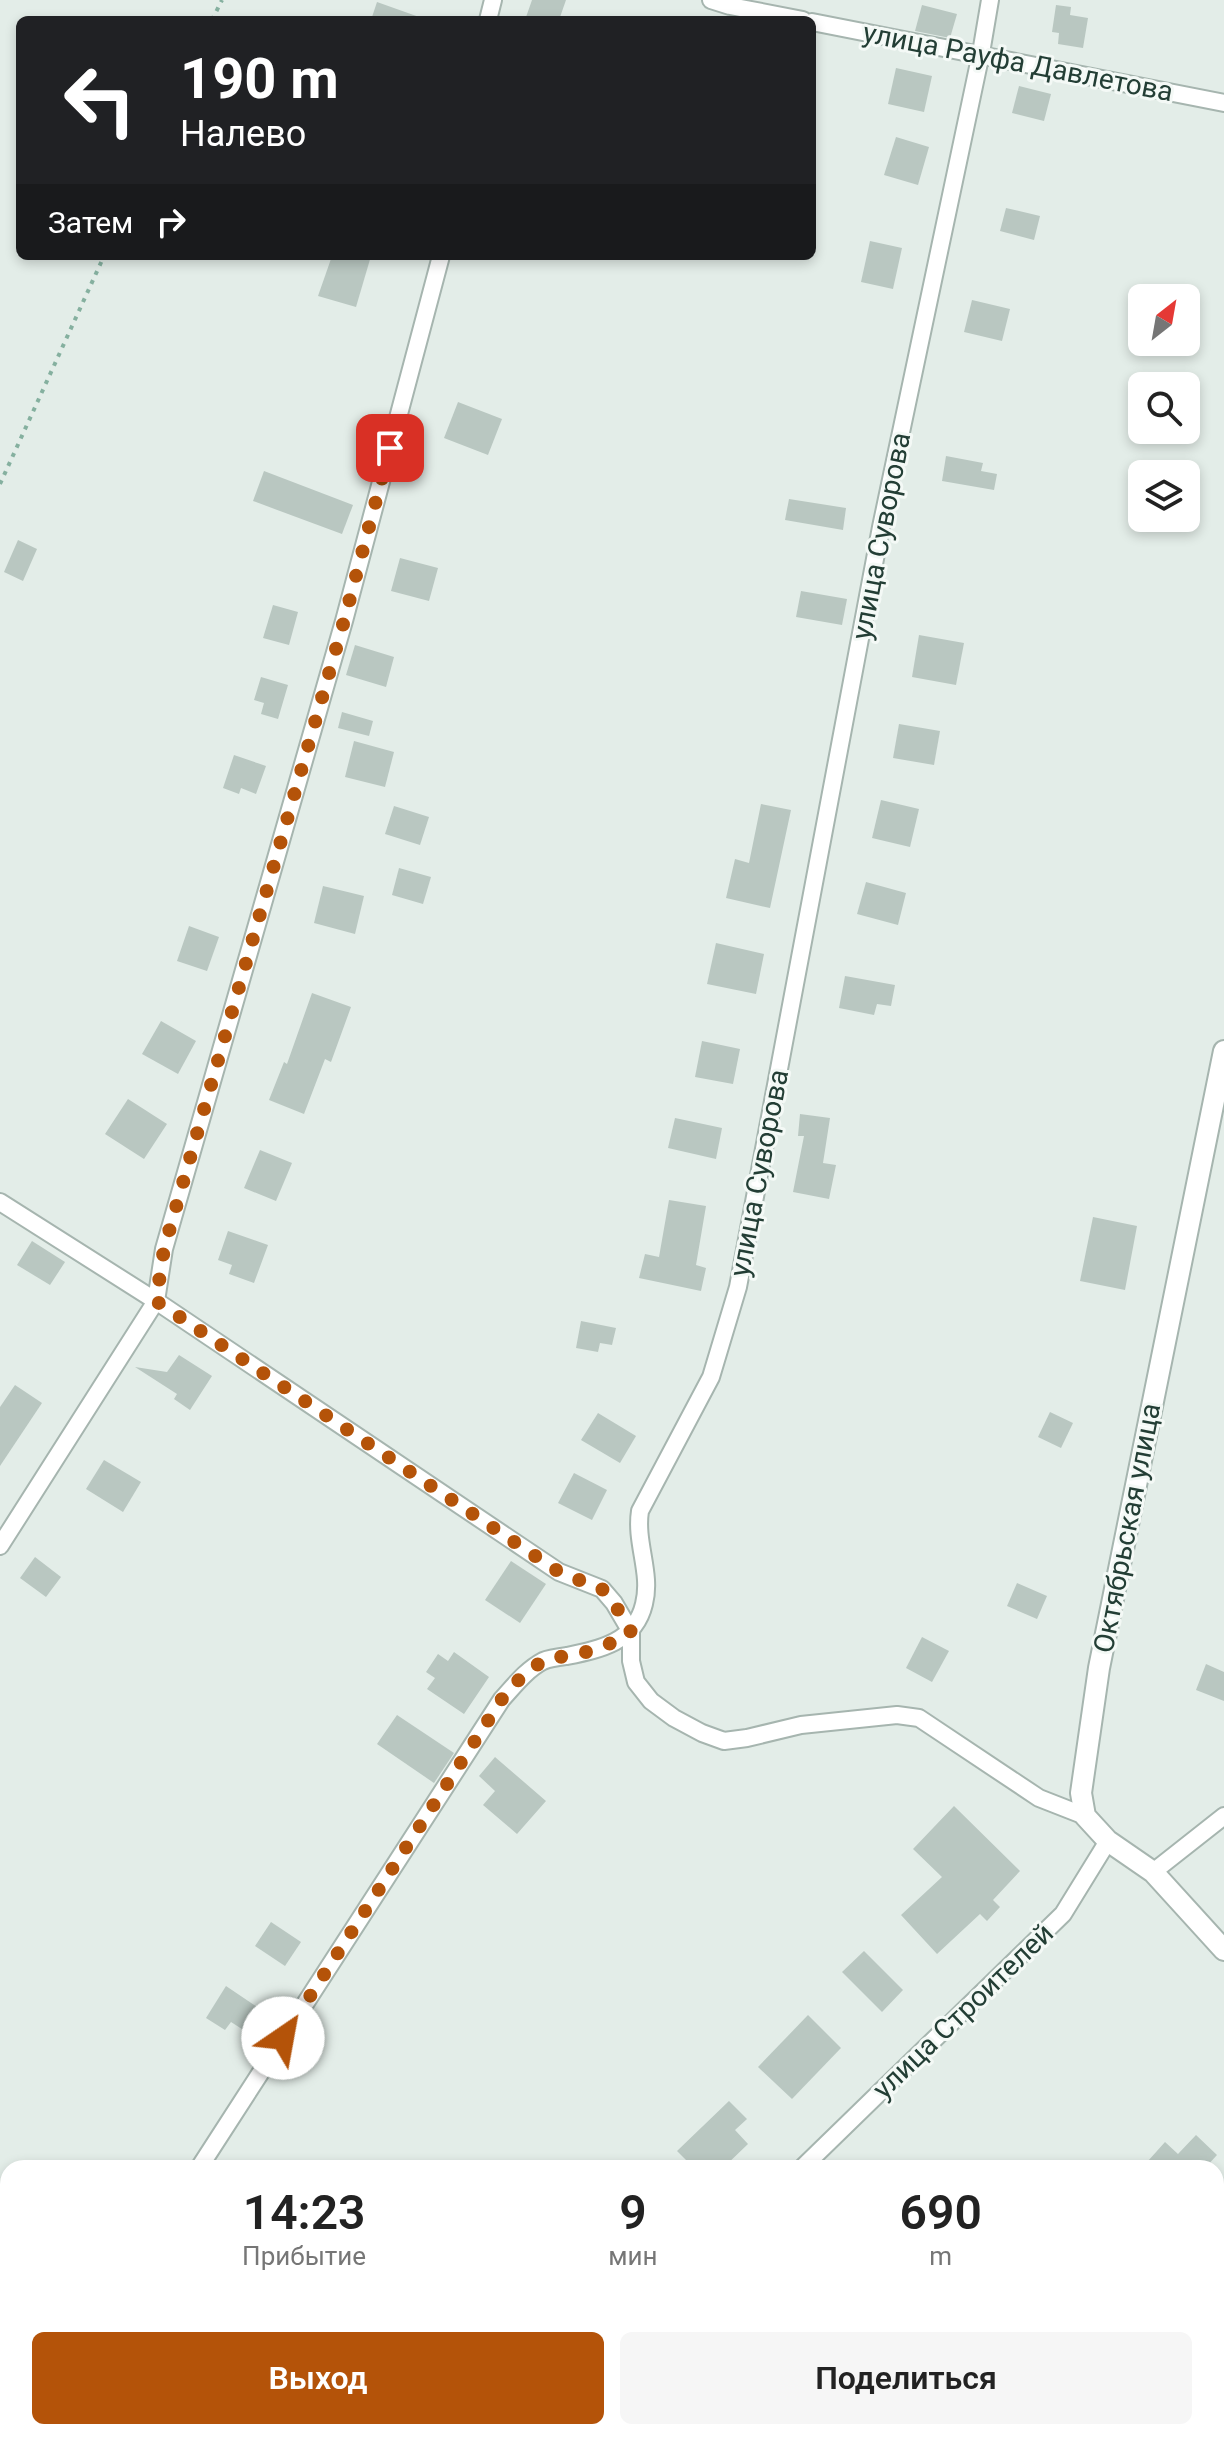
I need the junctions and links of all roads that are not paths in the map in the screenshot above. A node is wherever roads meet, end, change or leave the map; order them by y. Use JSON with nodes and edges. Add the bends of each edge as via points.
{"nodes":[{"id":1,"x":711,"y":0,"type":"edge"},
{"id":2,"x":990,"y":0,"type":"edge"},
{"id":3,"x":782,"y":16,"type":"edge"},
{"id":4,"x":816,"y":23,"type":"edge"},
{"id":5,"x":981,"y":53,"type":"junction"},
{"id":6,"x":1224,"y":103,"type":"edge"},
{"id":7,"x":440,"y":260,"type":"edge"},
{"id":8,"x":1224,"y":1051,"type":"edge"},
{"id":9,"x":1216,"y":1129,"type":"edge"},
{"id":10,"x":0,"y":1202,"type":"edge"},
{"id":11,"x":156,"y":1301,"type":"junction"},
{"id":12,"x":0,"y":1546,"type":"edge"},
{"id":13,"x":631,"y":1632,"type":"junction"},
{"id":14,"x":1085,"y":1816,"type":"junction"},
{"id":15,"x":1224,"y":1816,"type":"edge"},
{"id":16,"x":1108,"y":1841,"type":"junction"},
{"id":17,"x":1153,"y":1872,"type":"junction"},
{"id":18,"x":1224,"y":1950,"type":"edge"},
{"id":19,"x":204,"y":2160,"type":"edge"},
{"id":20,"x":810,"y":2160,"type":"edge"}],
"edges":[{"from":1,"to":3,"type":"street"},
{"from":2,"to":5,"type":"street","name":"улица Суворова"},
{"from":4,"to":5,"type":"street","name":"улица Рауфа Давлетова"},
{"from":5,"to":6,"type":"street","name":"улица Рауфа Давлетова"},
{"from":5,"to":13,"type":"street","name":"улица Суворова","via":[[881,527],[738,1287],[711,1377],[640,1511],[637,1527],[647,1592]]},
{"from":7,"to":11,"type":"street","via":[[344,621],[164,1249]]},
{"from":8,"to":9,"type":"street","name":"Октябрьская улица"},
{"from":9,"to":14,"type":"street","name":"Октябрьская улица","via":[[1099,1668],[1081,1793]]},
{"from":10,"to":11,"type":"street"},
{"from":11,"to":12,"type":"street"},
{"from":11,"to":13,"type":"street","via":[[559,1572],[602,1589]]},
{"from":13,"to":14,"type":"street","via":[[636,1682],[651,1701],[702,1733],[724,1741],[801,1725],[885,1716],[919,1718],[1039,1798]]},
{"from":13,"to":19,"type":"street","via":[[586,1652],[544,1660],[502,1699]]},
{"from":14,"to":16,"type":"street"},
{"from":15,"to":17,"type":"street"},
{"from":16,"to":17,"type":"street"},
{"from":16,"to":20,"type":"street","name":"улица Строителей","via":[[1063,1914]]},
{"from":17,"to":18,"type":"street"}]}
